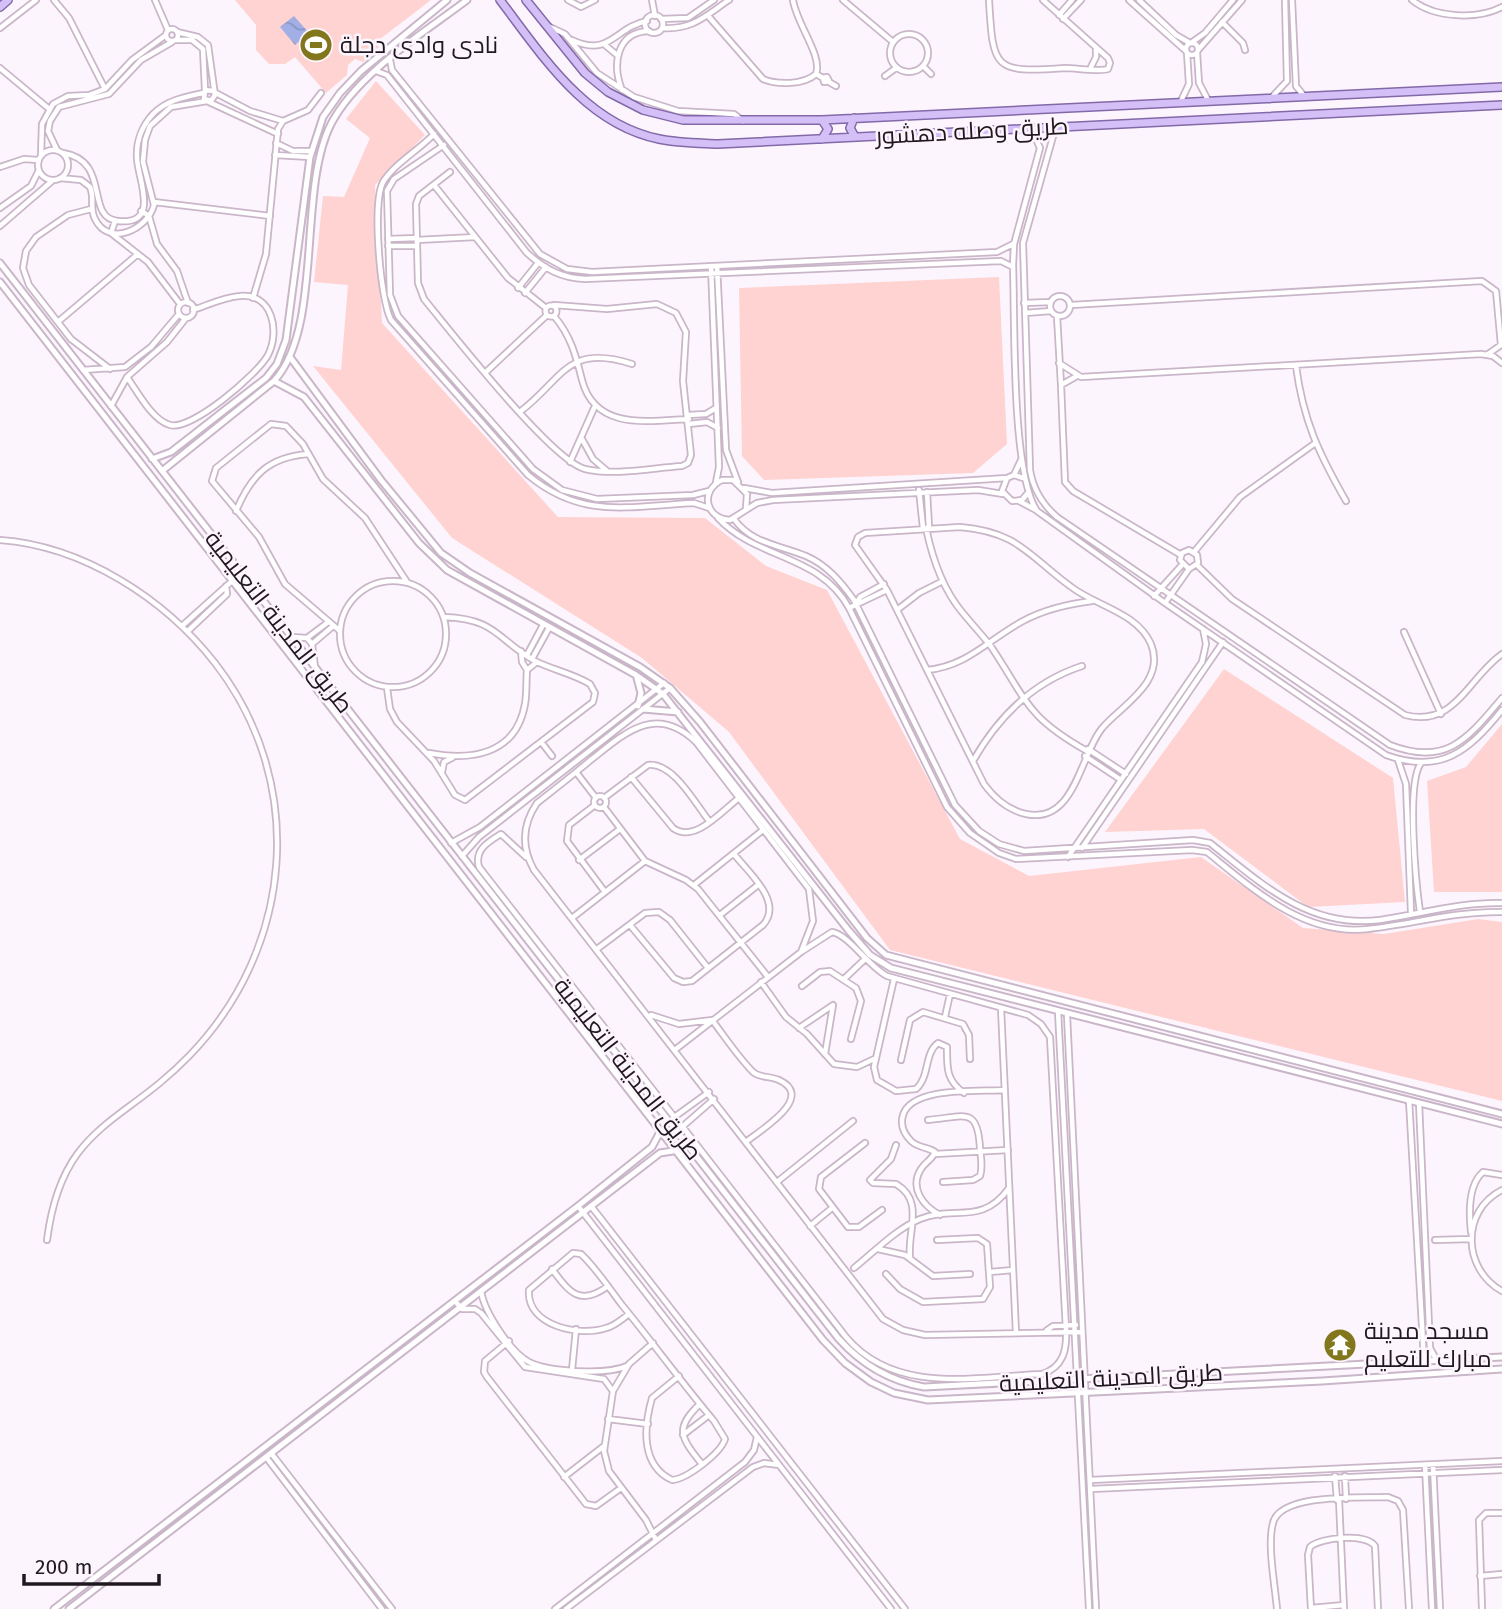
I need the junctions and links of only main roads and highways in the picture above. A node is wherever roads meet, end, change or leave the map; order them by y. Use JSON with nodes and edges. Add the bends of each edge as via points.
{"nodes":[{"id":1,"x":8,"y":0,"type":"edge"},
{"id":2,"x":500,"y":0,"type":"edge"},
{"id":3,"x":526,"y":0,"type":"edge"},
{"id":4,"x":0,"y":7,"type":"edge"},
{"id":5,"x":1502,"y":87,"type":"edge"},
{"id":6,"x":1502,"y":105,"type":"edge"},
{"id":7,"x":854,"y":118,"type":"junction"},
{"id":8,"x":822,"y":120,"type":"junction"},
{"id":9,"x":855,"y":137,"type":"junction"},
{"id":10,"x":822,"y":139,"type":"junction"}],
"edges":[{"from":1,"to":4,"type":"main road"},
{"from":2,"to":10,"type":"main road","name":"طريق وصله دهشور","via":[[568,87],[596,110],[640,134],[672,142],[718,144]]},
{"from":3,"to":8,"type":"main road","name":"طريق وصله دهشور","via":[[585,73],[630,105],[683,120]]},
{"from":5,"to":7,"type":"main road","name":"طريق وصله دهشور"},
{"from":6,"to":9,"type":"main road","name":"طريق وصله دهشور"},
{"from":7,"to":8,"type":"main road","name":"طريق وصله دهشور"},
{"from":7,"to":9,"type":"main road","via":[[850,128]]},
{"from":8,"to":10,"type":"main road","via":[[828,129]]},
{"from":9,"to":10,"type":"main road","name":"طريق وصله دهشور"}]}
